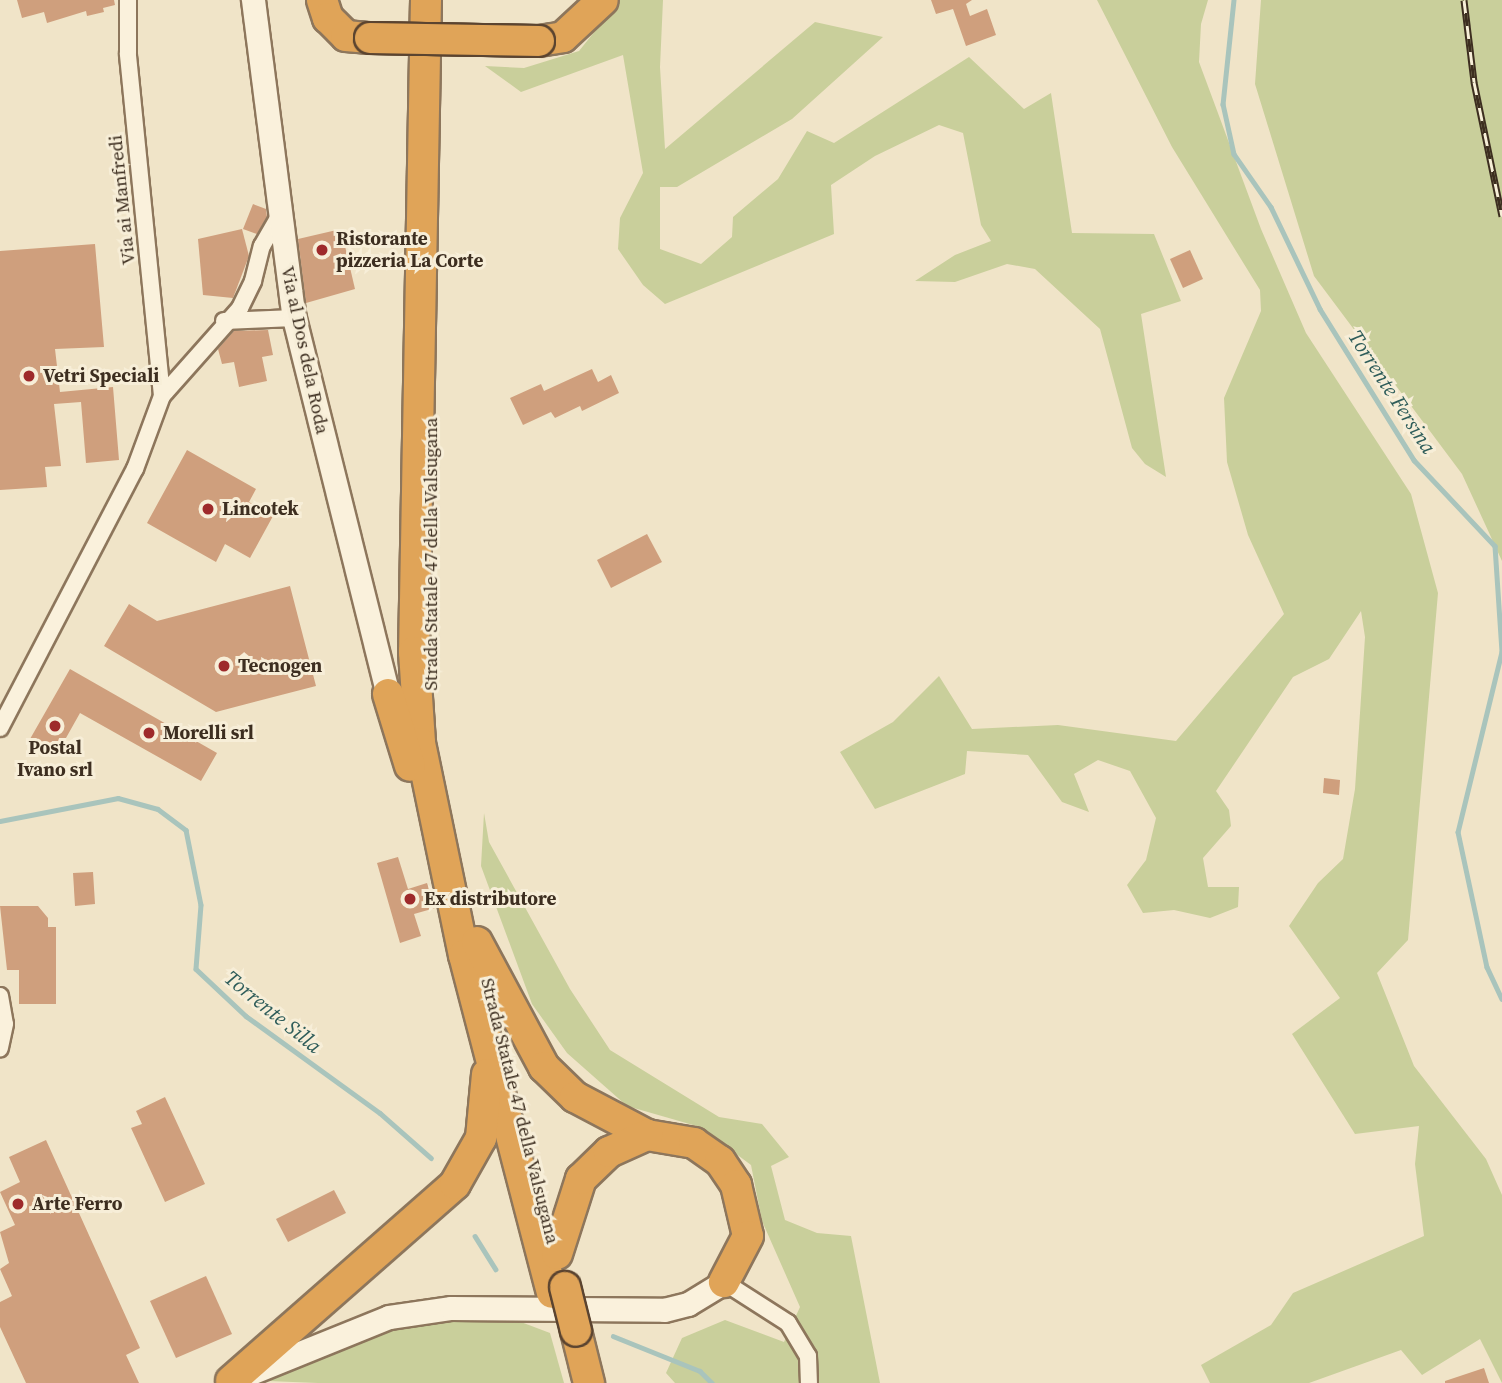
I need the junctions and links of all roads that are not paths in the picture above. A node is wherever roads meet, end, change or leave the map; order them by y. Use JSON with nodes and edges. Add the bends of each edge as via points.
{"nodes":[{"id":1,"x":128,"y":0,"type":"edge"},
{"id":2,"x":253,"y":0,"type":"edge"},
{"id":3,"x":322,"y":0,"type":"edge"},
{"id":4,"x":603,"y":0,"type":"edge"},
{"id":5,"x":436,"y":5,"type":"edge"},
{"id":6,"x":281,"y":213,"type":"junction"},
{"id":7,"x":295,"y":318,"type":"junction"},
{"id":8,"x":224,"y":321,"type":"junction"},
{"id":9,"x":162,"y":396,"type":"junction"},
{"id":10,"x":388,"y":694,"type":"joint"},
{"id":11,"x":0,"y":728,"type":"edge"},
{"id":12,"x":440,"y":849,"type":"junction"},
{"id":13,"x":477,"y":942,"type":"junction"},
{"id":14,"x":0,"y":996,"type":"edge"},
{"id":15,"x":0,"y":1048,"type":"edge"},
{"id":16,"x":489,"y":1056,"type":"junction"},
{"id":17,"x":647,"y":1135,"type":"junction"},
{"id":18,"x":557,"y":1254,"type":"junction"},
{"id":19,"x":724,"y":1282,"type":"junction"},
{"id":20,"x":559,"y":1290,"type":"junction"},
{"id":21,"x":569,"y":1334,"type":"junction"},
{"id":22,"x":229,"y":1382,"type":"edge"},
{"id":23,"x":572,"y":1383,"type":"edge"},
{"id":24,"x":589,"y":1383,"type":"edge"},
{"id":25,"x":809,"y":1383,"type":"edge"}],
"edges":[{"from":1,"to":9,"type":"street","name":"Via ai Manfredi","via":[[128,53]]},
{"from":2,"to":6,"type":"main road","name":"Via al Dos dela Roda"},
{"from":3,"to":4,"type":"highway","bridge":true,"via":[[328,18],[346,36],[539,41],[563,37]]},
{"from":5,"to":12,"type":"highway","name":"Strada Statale 47 della Valsugana","via":[[414,652],[420,743]]},
{"from":5,"to":13,"type":"highway","name":"Strada Statale 47 della Valsugana","via":[[428,655],[443,796]]},
{"from":6,"to":7,"type":"main road","name":"Via al Dos dela Roda"},
{"from":6,"to":8,"type":"street","name":"Via ai Manfredi","via":[[262,246],[240,308]]},
{"from":7,"to":8,"type":"street"},
{"from":7,"to":10,"type":"main road","name":"Via al Dos dela Roda"},
{"from":8,"to":9,"type":"street","name":"Via ai Manfredi"},
{"from":9,"to":11,"type":"street","name":"Via ai Manfredi","via":[[135,469]]},
{"from":10,"to":12,"type":"highway"},
{"from":12,"to":16,"type":"highway","name":"Strada Statale 47 della Valsugana"},
{"from":13,"to":17,"type":"highway","via":[[544,1067],[575,1097]]},
{"from":13,"to":18,"type":"highway","name":"Strada Statale 47 della Valsugana"},
{"from":14,"to":15,"type":"street","via":[[5,1024]]},
{"from":16,"to":20,"type":"highway","name":"Strada Statale 47 della Valsugana"},
{"from":16,"to":22,"type":"highway","via":[[481,1138],[455,1184]]},
{"from":17,"to":18,"type":"highway","via":[[609,1152],[581,1179]]},
{"from":17,"to":19,"type":"highway","via":[[694,1143],[720,1161],[736,1185],[748,1236]]},
{"from":18,"to":20,"type":"highway","name":"Strada Statale 47 della Valsugana"},
{"from":19,"to":22,"type":"main road","via":[[688,1304],[664,1310],[451,1308],[389,1317]]},
{"from":19,"to":25,"type":"street","via":[[788,1323],[808,1356]]},
{"from":20,"to":21,"type":"highway","name":"Strada Statale 47 della Valsugana","bridge":true},
{"from":21,"to":23,"type":"highway","name":"Strada Statale 47 della Valsugana"},
{"from":21,"to":24,"type":"highway","name":"Strada Statale 47 della Valsugana"}]}
